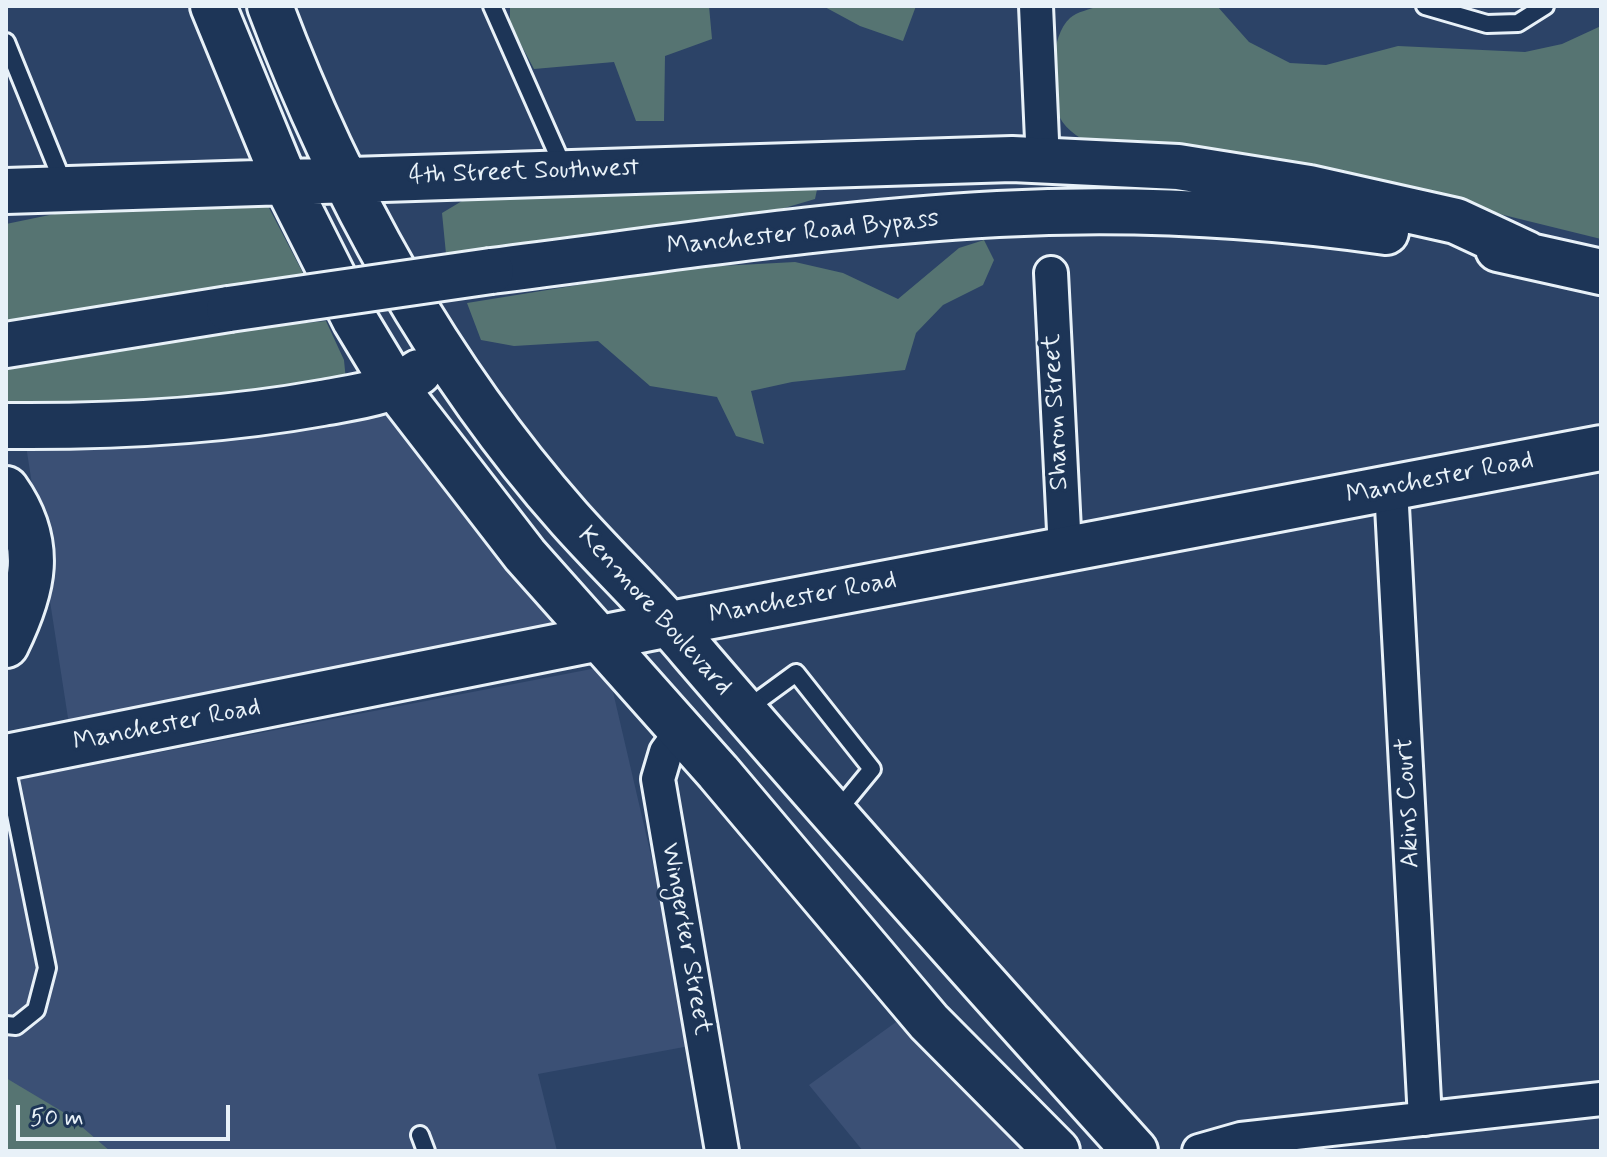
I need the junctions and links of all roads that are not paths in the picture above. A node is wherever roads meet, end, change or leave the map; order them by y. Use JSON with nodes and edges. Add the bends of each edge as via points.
{"nodes":[{"id":1,"x":213,"y":6,"type":"edge"},
{"id":2,"x":270,"y":6,"type":"edge"},
{"id":3,"x":492,"y":6,"type":"edge"},
{"id":4,"x":1036,"y":6,"type":"edge"},
{"id":5,"x":1425,"y":6,"type":"edge"},
{"id":6,"x":1545,"y":6,"type":"edge"},
{"id":7,"x":6,"y":42,"type":"edge"},
{"id":8,"x":1043,"y":162,"type":"junction"},
{"id":9,"x":566,"y":172,"type":"junction"},
{"id":10,"x":342,"y":179,"type":"junction"},
{"id":11,"x":285,"y":181,"type":"junction"},
{"id":12,"x":66,"y":189,"type":"junction"},
{"id":13,"x":9,"y":193,"type":"edge"},
{"id":14,"x":1527,"y":254,"type":"junction"},
{"id":15,"x":1601,"y":272,"type":"edge"},
{"id":16,"x":1051,"y":273,"type":"dead end"},
{"id":17,"x":6,"y":345,"type":"edge"},
{"id":18,"x":446,"y":354,"type":"junction"},
{"id":19,"x":396,"y":388,"type":"junction"},
{"id":20,"x":6,"y":426,"type":"edge"},
{"id":21,"x":1601,"y":448,"type":"edge"},
{"id":22,"x":1391,"y":488,"type":"junction"},
{"id":23,"x":6,"y":489,"type":"edge"},
{"id":24,"x":1065,"y":550,"type":"junction"},
{"id":25,"x":670,"y":624,"type":"junction"},
{"id":26,"x":598,"y":638,"type":"junction"},
{"id":27,"x":6,"y":645,"type":"edge"},
{"id":28,"x":743,"y":711,"type":"junction"},
{"id":29,"x":680,"y":733,"type":"junction"},
{"id":30,"x":6,"y":757,"type":"edge"},
{"id":31,"x":6,"y":765,"type":"edge"},
{"id":32,"x":834,"y":815,"type":"junction"},
{"id":33,"x":6,"y":1025,"type":"edge"},
{"id":34,"x":1601,"y":1099,"type":"edge"},
{"id":35,"x":1425,"y":1119,"type":"junction"},
{"id":36,"x":722,"y":1151,"type":"edge"},
{"id":37,"x":1057,"y":1151,"type":"edge"},
{"id":38,"x":1135,"y":1151,"type":"edge"},
{"id":39,"x":1199,"y":1151,"type":"edge"}],
"edges":[{"from":1,"to":11,"type":"main road"},
{"from":2,"to":10,"type":"main road","name":"Kenmore Boulevard"},
{"from":3,"to":9,"type":"lane"},
{"from":4,"to":8,"type":"street"},
{"from":5,"to":6,"type":"lane","via":[[1487,24],[1518,23]]},
{"from":7,"to":12,"type":"lane"},
{"from":8,"to":9,"type":"main road","name":"4th Street Southwest"},
{"from":8,"to":14,"type":"main road","name":"4th Street Southwest","via":[[1178,167],[1309,188],[1456,221]]},
{"from":9,"to":10,"type":"main road","name":"4th Street Southwest"},
{"from":10,"to":11,"type":"main road","name":"4th Street Southwest"},
{"from":10,"to":18,"type":"main road","name":"Kenmore Boulevard"},
{"from":11,"to":12,"type":"main road","name":"4th Street Southwest"},
{"from":11,"to":19,"type":"main road"},
{"from":12,"to":13,"type":"main road","name":"4th Street Southwest"},
{"from":14,"to":15,"type":"main road","name":"Manchester Road Bypass"},
{"from":14,"to":17,"type":"main road","name":"Manchester Road Bypass","bridge":true,"via":[[1311,222],[1047,213],[880,223],[491,271]]},
{"from":16,"to":24,"type":"street","name":"Sharon Street"},
{"from":18,"to":19,"type":"main road"},
{"from":18,"to":25,"type":"main road","name":"Kenmore Boulevard","via":[[567,516]]},
{"from":19,"to":20,"type":"main road","via":[[243,417],[174,424]]},
{"from":19,"to":26,"type":"main road","via":[[525,555]]},
{"from":21,"to":22,"type":"main road","name":"Manchester Road"},
{"from":22,"to":24,"type":"main road","name":"Manchester Road"},
{"from":22,"to":35,"type":"street","name":"Akins Court"},
{"from":23,"to":27,"type":"main road","via":[[27,533],[32,564],[28,598]]},
{"from":24,"to":25,"type":"main road","name":"Manchester Road"},
{"from":25,"to":26,"type":"main road","name":"Manchester Road"},
{"from":25,"to":28,"type":"main road","name":"Kenmore Boulevard"},
{"from":26,"to":29,"type":"main road"},
{"from":26,"to":30,"type":"main road","name":"Manchester Road"},
{"from":28,"to":32,"type":"main road","name":"Kenmore Boulevard"},
{"from":28,"to":32,"type":"lane","via":[[796,673],[872,769]]},
{"from":29,"to":36,"type":"street","name":"Wingerter Street","via":[[666,752],[658,779]]},
{"from":29,"to":37,"type":"main road","via":[[929,1022]]},
{"from":31,"to":33,"type":"lane","via":[[47,968],[36,1010],[16,1026]]},
{"from":32,"to":38,"type":"main road","name":"Kenmore Boulevard"},
{"from":34,"to":35,"type":"street"},
{"from":35,"to":39,"type":"street","via":[[1241,1139]]}]}
